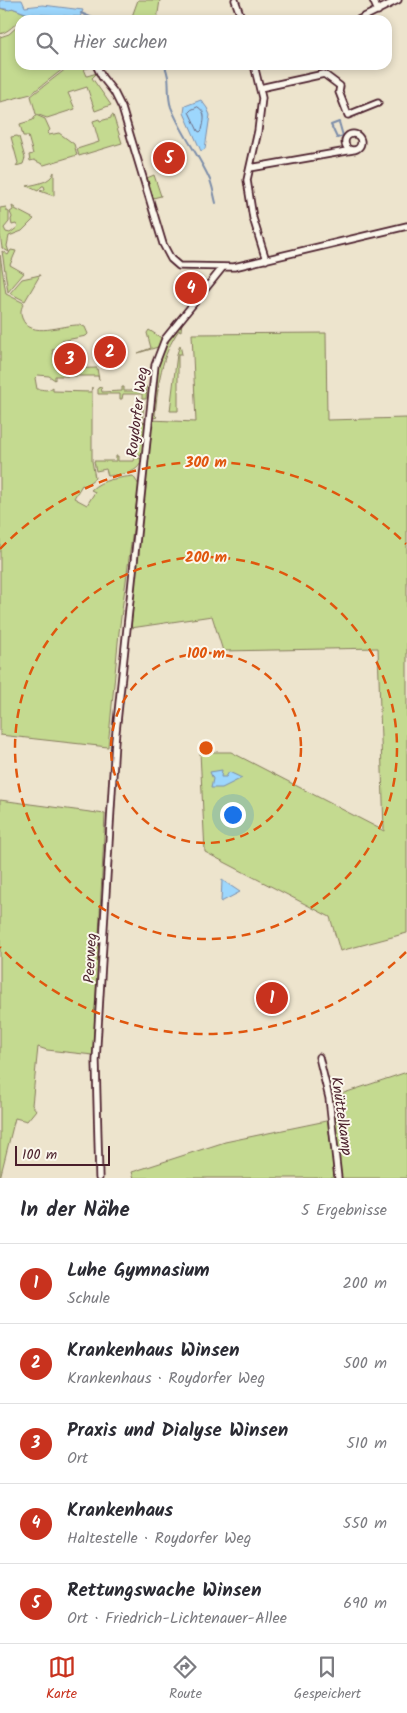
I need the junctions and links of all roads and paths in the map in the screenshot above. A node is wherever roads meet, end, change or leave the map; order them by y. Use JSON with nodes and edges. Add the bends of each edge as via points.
{"nodes":[{"id":1,"x":235,"y":0,"type":"edge"},
{"id":2,"x":373,"y":0,"type":"edge"},
{"id":3,"x":398,"y":0,"type":"edge"},
{"id":4,"x":378,"y":11,"type":"junction"},
{"id":5,"x":240,"y":15,"type":"edge"},
{"id":6,"x":369,"y":15,"type":"edge"},
{"id":7,"x":98,"y":70,"type":"edge"},
{"id":8,"x":255,"y":70,"type":"edge"},
{"id":9,"x":260,"y":88,"type":"junction"},
{"id":10,"x":378,"y":103,"type":"dead end"},
{"id":11,"x":353,"y":150,"type":"dead end"},
{"id":12,"x":250,"y":168,"type":"junction"},
{"id":13,"x":407,"y":226,"type":"edge"},
{"id":14,"x":266,"y":260,"type":"junction"},
{"id":15,"x":223,"y":267,"type":"junction"},
{"id":16,"x":115,"y":740,"type":"joint"},
{"id":17,"x":319,"y":1058,"type":"dead end"},
{"id":18,"x":99,"y":1178,"type":"edge"},
{"id":19,"x":338,"y":1178,"type":"edge"}],
"edges":[{"from":1,"to":5,"type":"street"},
{"from":2,"to":4,"type":"street"},
{"from":3,"to":4,"type":"street"},
{"from":4,"to":6,"type":"street"},
{"from":7,"to":15,"type":"street","via":[[122,108],[166,251],[181,267]]},
{"from":8,"to":9,"type":"street"},
{"from":9,"to":10,"type":"street","via":[[324,74],[340,86],[348,115]]},
{"from":9,"to":12,"type":"street","via":[[260,116]]},
{"from":11,"to":12,"type":"street"},
{"from":12,"to":14,"type":"street","via":[[246,180],[250,204]]},
{"from":13,"to":14,"type":"street"},
{"from":14,"to":15,"type":"street"},
{"from":15,"to":16,"type":"street","name":"Roydorfer Weg","via":[[177,322],[164,341],[155,365]]},
{"from":16,"to":18,"type":"street","name":"Peerweg","via":[[96,1061]]},
{"from":17,"to":19,"type":"street","name":"Knüttelkamp","via":[[329,1098]]}]}
